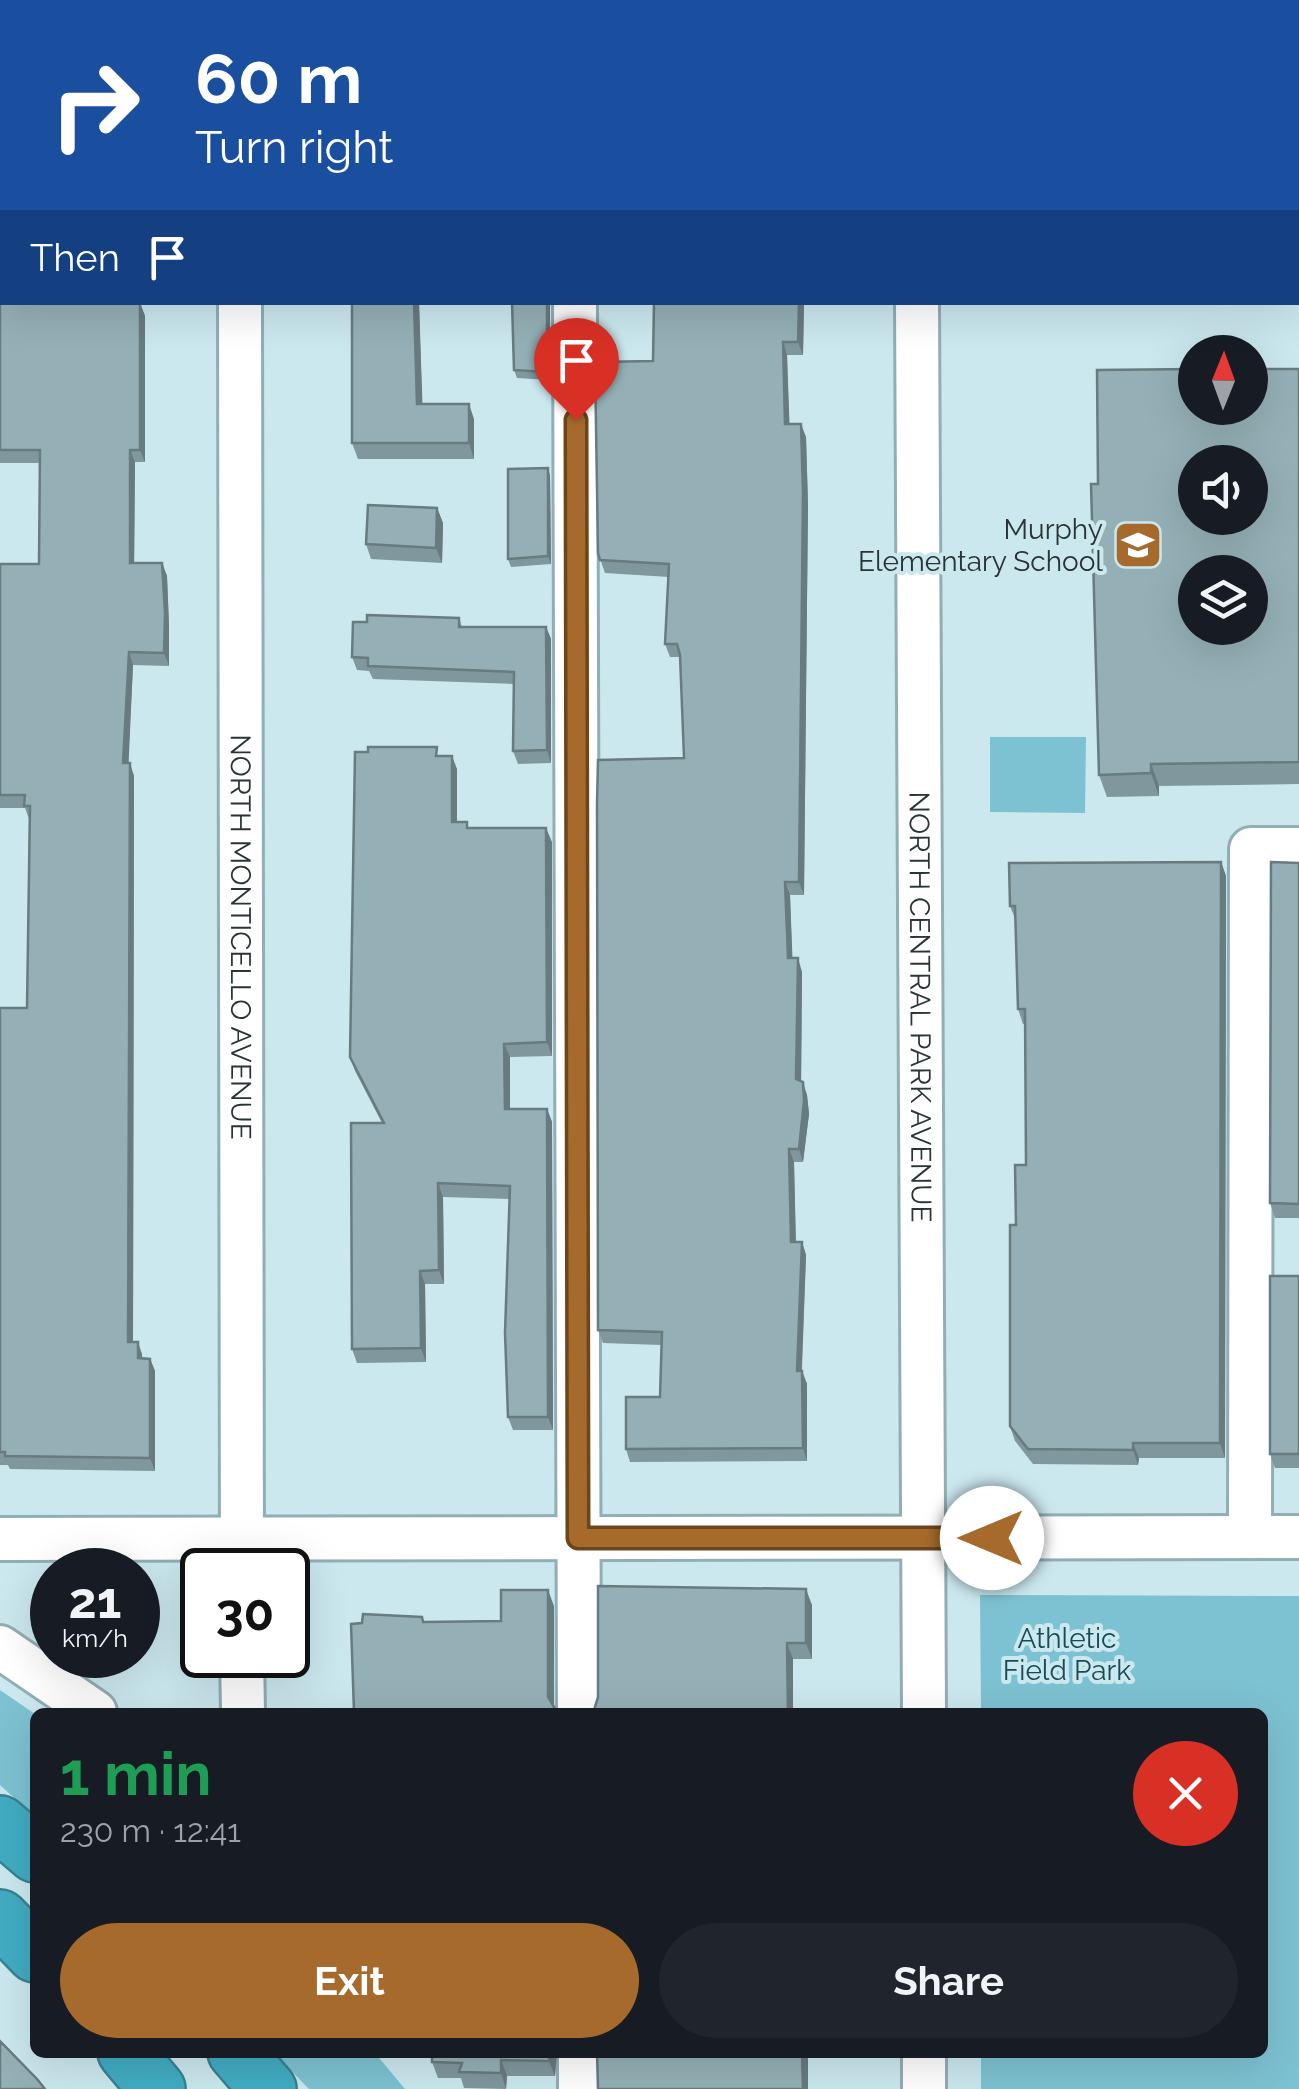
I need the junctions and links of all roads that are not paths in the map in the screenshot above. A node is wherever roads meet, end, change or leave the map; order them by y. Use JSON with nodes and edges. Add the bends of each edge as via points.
{"nodes":[{"id":1,"x":240,"y":305,"type":"edge"},
{"id":2,"x":575,"y":305,"type":"edge"},
{"id":3,"x":917,"y":305,"type":"edge"},
{"id":4,"x":1299,"y":849,"type":"edge"},
{"id":5,"x":1250,"y":1537,"type":"junction"},
{"id":6,"x":1299,"y":1537,"type":"edge"},
{"id":7,"x":578,"y":1538,"type":"junction"},
{"id":8,"x":924,"y":1538,"type":"junction"},
{"id":9,"x":0,"y":1539,"type":"edge"},
{"id":10,"x":241,"y":1548,"type":"edge"},
{"id":11,"x":180,"y":1550,"type":"edge"},
{"id":12,"x":310,"y":1551,"type":"edge"},
{"id":13,"x":0,"y":1647,"type":"edge"},
{"id":14,"x":242,"y":1678,"type":"edge"},
{"id":15,"x":89,"y":1708,"type":"edge"},
{"id":16,"x":243,"y":1708,"type":"edge"},
{"id":17,"x":579,"y":1708,"type":"edge"},
{"id":18,"x":924,"y":1708,"type":"edge"},
{"id":19,"x":0,"y":1824,"type":"edge"},
{"id":20,"x":30,"y":1850,"type":"edge"},
{"id":21,"x":0,"y":1918,"type":"edge"},
{"id":22,"x":30,"y":1949,"type":"edge"},
{"id":23,"x":131,"y":2058,"type":"edge"},
{"id":24,"x":241,"y":2058,"type":"edge"},
{"id":25,"x":580,"y":2058,"type":"edge"},
{"id":26,"x":924,"y":2058,"type":"edge"},
{"id":27,"x":157,"y":2089,"type":"edge"},
{"id":28,"x":268,"y":2089,"type":"edge"},
{"id":29,"x":580,"y":2089,"type":"edge"},
{"id":30,"x":924,"y":2089,"type":"edge"}],
"edges":[{"from":1,"to":10,"type":"street","name":"NORTH MONTICELLO AVENUE"},
{"from":2,"to":7,"type":"street"},
{"from":3,"to":8,"type":"street","name":"NORTH CENTRAL PARK AVENUE"},
{"from":4,"to":5,"type":"street","via":[[1251,849]]},
{"from":5,"to":6,"type":"street"},
{"from":5,"to":8,"type":"street"},
{"from":7,"to":8,"type":"street"},
{"from":7,"to":12,"type":"street"},
{"from":7,"to":17,"type":"street"},
{"from":8,"to":18,"type":"street","name":"NORTH CENTRAL PARK AVENUE"},
{"from":9,"to":11,"type":"street"},
{"from":13,"to":15,"type":"street"},
{"from":14,"to":16,"type":"street"},
{"from":19,"to":20,"type":"highway"},
{"from":21,"to":22,"type":"highway"},
{"from":23,"to":27,"type":"highway"},
{"from":24,"to":28,"type":"highway"},
{"from":25,"to":29,"type":"street"},
{"from":26,"to":30,"type":"street"}]}
